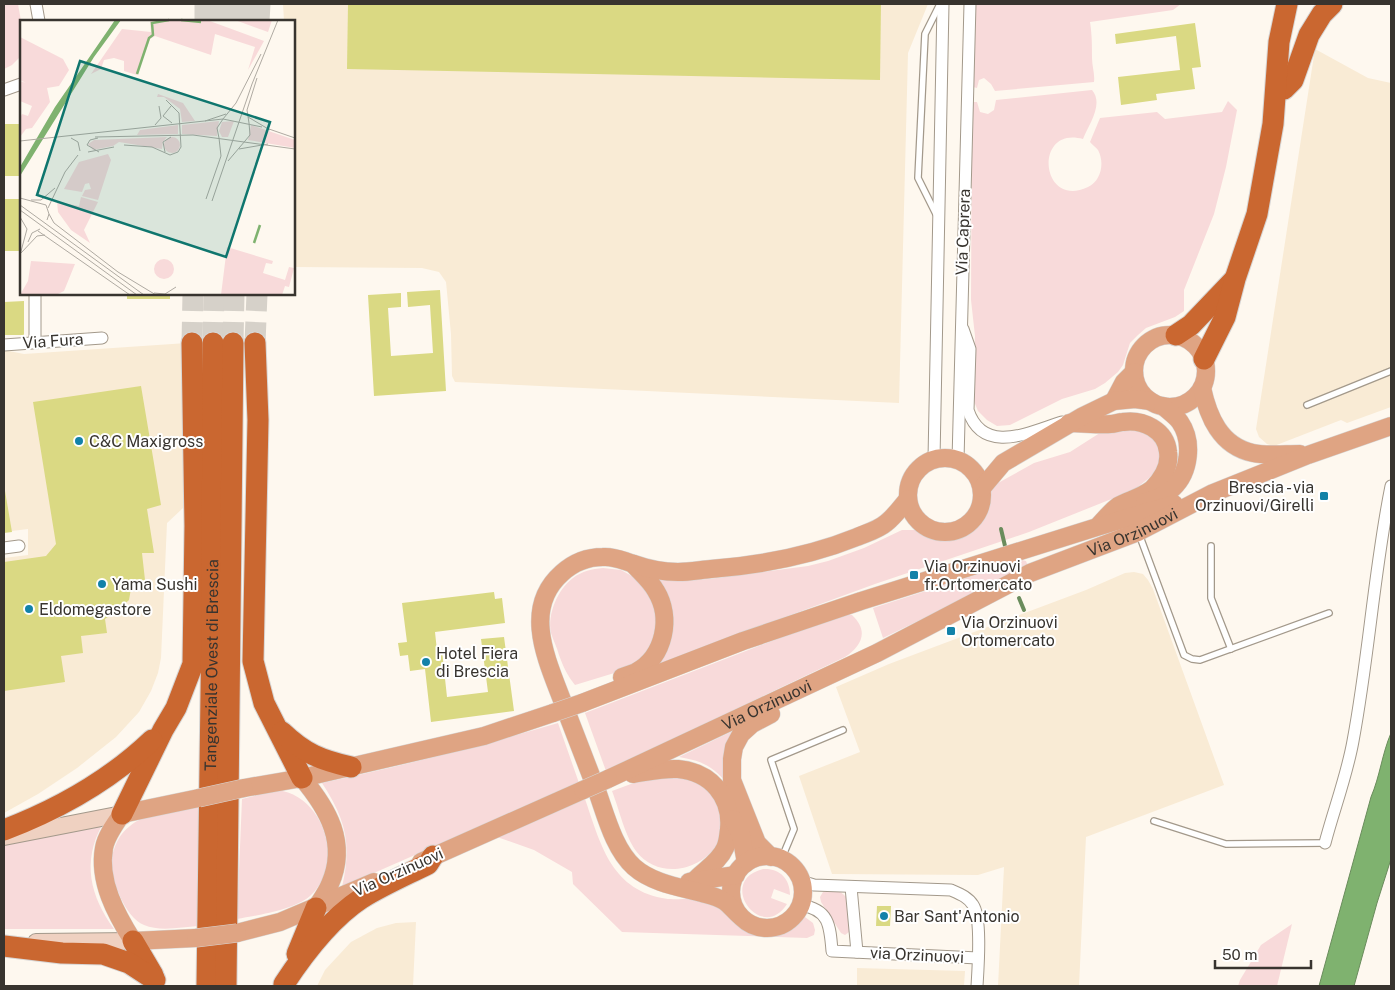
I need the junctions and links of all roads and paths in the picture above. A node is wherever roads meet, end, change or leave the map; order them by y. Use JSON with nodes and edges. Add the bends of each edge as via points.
{"nodes":[{"id":1,"x":36,"y":4,"type":"edge"},
{"id":2,"x":942,"y":4,"type":"edge"},
{"id":3,"x":970,"y":4,"type":"edge"},
{"id":4,"x":1274,"y":4,"type":"edge"},
{"id":5,"x":1287,"y":4,"type":"edge"},
{"id":6,"x":1299,"y":4,"type":"edge"},
{"id":7,"x":1332,"y":4,"type":"edge"},
{"id":8,"x":39,"y":20,"type":"edge"},
{"id":9,"x":1279,"y":42,"type":"junction"},
{"id":10,"x":20,"y":84,"type":"edge"},
{"id":11,"x":1284,"y":89,"type":"junction"},
{"id":12,"x":4,"y":90,"type":"edge"},
{"id":13,"x":1273,"y":124,"type":"junction"},
{"id":14,"x":939,"y":221,"type":"junction"},
{"id":15,"x":1235,"y":279,"type":"junction"},
{"id":16,"x":35,"y":295,"type":"edge"},
{"id":17,"x":960,"y":322,"type":"junction"},
{"id":18,"x":1176,"y":335,"type":"junction"},
{"id":19,"x":102,"y":338,"type":"dead end"},
{"id":20,"x":34,"y":342,"type":"junction"},
{"id":21,"x":224,"y":343,"type":"junction"},
{"id":22,"x":4,"y":345,"type":"edge"},
{"id":23,"x":1204,"y":359,"type":"junction"},
{"id":24,"x":1391,"y":371,"type":"edge"},
{"id":25,"x":1134,"y":372,"type":"junction"},
{"id":26,"x":1202,"y":388,"type":"junction"},
{"id":27,"x":1114,"y":401,"type":"junction"},
{"id":28,"x":1156,"y":403,"type":"junction"},
{"id":29,"x":1307,"y":406,"type":"dead end"},
{"id":30,"x":1076,"y":419,"type":"junction"},
{"id":31,"x":1391,"y":426,"type":"edge"},
{"id":32,"x":222,"y":428,"type":"junction"},
{"id":33,"x":1308,"y":455,"type":"junction"},
{"id":34,"x":934,"y":460,"type":"junction"},
{"id":35,"x":963,"y":463,"type":"junction"},
{"id":36,"x":1003,"y":463,"type":"junction"},
{"id":37,"x":1391,"y":486,"type":"edge"},
{"id":38,"x":982,"y":488,"type":"junction"},
{"id":39,"x":1213,"y":493,"type":"junction"},
{"id":40,"x":908,"y":499,"type":"junction"},
{"id":41,"x":919,"y":522,"type":"junction"},
{"id":42,"x":886,"y":523,"type":"junction"},
{"id":43,"x":1097,"y":527,"type":"junction"},
{"id":44,"x":1138,"y":532,"type":"junction"},
{"id":45,"x":19,"y":546,"type":"dead end"},
{"id":46,"x":1211,"y":546,"type":"dead end"},
{"id":47,"x":4,"y":548,"type":"edge"},
{"id":48,"x":633,"y":564,"type":"junction"},
{"id":49,"x":1329,"y":613,"type":"dead end"},
{"id":50,"x":1231,"y":649,"type":"junction"},
{"id":51,"x":823,"y":678,"type":"junction"},
{"id":52,"x":582,"y":703,"type":"junction"},
{"id":53,"x":273,"y":724,"type":"junction"},
{"id":54,"x":163,"y":730,"type":"junction"},
{"id":55,"x":843,"y":730,"type":"dead end"},
{"id":56,"x":352,"y":767,"type":"junction"},
{"id":57,"x":302,"y":778,"type":"junction"},
{"id":58,"x":610,"y":778,"type":"junction"},
{"id":59,"x":730,"y":812,"type":"junction"},
{"id":60,"x":122,"y":814,"type":"junction"},
{"id":61,"x":1154,"y":821,"type":"dead end"},
{"id":62,"x":4,"y":830,"type":"edge"},
{"id":63,"x":4,"y":837,"type":"edge"},
{"id":64,"x":1325,"y":843,"type":"joint"},
{"id":65,"x":433,"y":856,"type":"junction"},
{"id":66,"x":776,"y":858,"type":"junction"},
{"id":67,"x":741,"y":869,"type":"junction"},
{"id":68,"x":694,"y":881,"type":"junction"},
{"id":69,"x":801,"y":881,"type":"junction"},
{"id":70,"x":676,"y":885,"type":"junction"},
{"id":71,"x":851,"y":887,"type":"junction"},
{"id":72,"x":800,"y":905,"type":"junction"},
{"id":73,"x":316,"y":908,"type":"junction"},
{"id":74,"x":739,"y":915,"type":"junction"},
{"id":75,"x":133,"y":941,"type":"junction"},
{"id":76,"x":4,"y":944,"type":"edge"},
{"id":77,"x":857,"y":952,"type":"junction"},
{"id":78,"x":978,"y":958,"type":"junction"},
{"id":79,"x":157,"y":983,"type":"edge"},
{"id":80,"x":284,"y":985,"type":"edge"},
{"id":81,"x":208,"y":986,"type":"edge"},
{"id":82,"x":226,"y":986,"type":"edge"},
{"id":83,"x":977,"y":986,"type":"edge"}],
"edges":[{"from":1,"to":8,"type":"street"},
{"from":2,"to":14,"type":"street","name":"Via Caprera"},
{"from":2,"to":14,"type":"lane","name":"Via Caprera","via":[[925,34],[918,178]]},
{"from":3,"to":17,"type":"street","name":"Via Caprera"},
{"from":4,"to":9,"type":"highway"},
{"from":5,"to":9,"type":"highway"},
{"from":6,"to":11,"type":"highway"},
{"from":7,"to":11,"type":"highway","via":[[1309,35],[1292,80]]},
{"from":9,"to":13,"type":"highway"},
{"from":10,"to":12,"type":"street"},
{"from":11,"to":13,"type":"highway"},
{"from":13,"to":15,"type":"highway","via":[[1257,214]]},
{"from":14,"to":34,"type":"street","name":"Via Caprera"},
{"from":15,"to":18,"type":"highway","via":[[1191,325]]},
{"from":15,"to":23,"type":"highway","via":[[1225,317]]},
{"from":16,"to":20,"type":"street"},
{"from":17,"to":30,"type":"street","via":[[970,349],[968,410],[983,432],[998,438],[1014,436]]},
{"from":17,"to":35,"type":"street","name":"Via Caprera"},
{"from":18,"to":23,"type":"main road","via":[[1194,343]]},
{"from":18,"to":25,"type":"main road","via":[[1165,335],[1146,344],[1135,362]]},
{"from":19,"to":20,"type":"street","name":"Via Fura"},
{"from":20,"to":22,"type":"street","name":"Via Fura"},
{"from":21,"to":32,"type":"highway","via":[[205,386]]},
{"from":21,"to":32,"type":"highway","via":[[243,382]]},
{"from":21,"to":53,"type":"highway","via":[[258,420],[253,661]]},
{"from":21,"to":54,"type":"highway","via":[[195,526],[193,664],[176,708]]},
{"from":23,"to":26,"type":"main road","via":[[1206,369]]},
{"from":24,"to":29,"type":"lane"},
{"from":25,"to":27,"type":"main road","via":[[1124,382]]},
{"from":25,"to":28,"type":"main road","via":[[1141,393]]},
{"from":26,"to":28,"type":"main road","via":[[1185,404],[1174,407]]},
{"from":26,"to":33,"type":"main road","via":[[1212,422],[1234,444],[1252,452]]},
{"from":27,"to":28,"type":"main road","via":[[1135,399]]},
{"from":27,"to":30,"type":"main road"},
{"from":28,"to":43,"type":"main road","via":[[1179,420],[1185,431],[1189,446],[1182,474],[1175,487],[1165,495],[1118,513]]},
{"from":30,"to":36,"type":"main road"},
{"from":30,"to":43,"type":"main road","via":[[1112,424],[1142,423],[1159,432],[1168,449],[1169,459],[1160,480],[1141,496],[1118,507]]},
{"from":31,"to":33,"type":"main road","name":"Via Orzinuovi"},
{"from":32,"to":81,"type":"highway","name":"Tangenziale Ovest di Brescia","via":[[212,623]]},
{"from":32,"to":82,"type":"highway","name":"Tangenziale Ovest di Brescia"},
{"from":33,"to":39,"type":"main road","name":"Via Orzinuovi"},
{"from":34,"to":35,"type":"main road","via":[[946,458]]},
{"from":34,"to":40,"type":"main road","via":[[917,470],[908,488]]},
{"from":35,"to":36,"type":"main road"},
{"from":35,"to":38,"type":"main road","via":[[975,473]]},
{"from":36,"to":38,"type":"main road"},
{"from":37,"to":64,"type":"street","via":[[1353,743]]},
{"from":38,"to":41,"type":"main road","via":[[980,508],[975,518],[963,528],[937,532]]},
{"from":39,"to":43,"type":"main road","name":"Via Orzinuovi"},
{"from":39,"to":44,"type":"main road","name":"Via Orzinuovi"},
{"from":40,"to":41,"type":"main road"},
{"from":40,"to":42,"type":"main road"},
{"from":41,"to":42,"type":"main road"},
{"from":42,"to":48,"type":"main road","via":[[835,546],[781,560],[678,572]]},
{"from":43,"to":52,"type":"main road","name":"Via Orzinuovi","via":[[761,635]]},
{"from":44,"to":50,"type":"lane","via":[[1184,654],[1192,660],[1200,660]]},
{"from":44,"to":51,"type":"main road","name":"Via Orzinuovi","via":[[1030,573]]},
{"from":45,"to":47,"type":"street"},
{"from":46,"to":50,"type":"lane","via":[[1211,598]]},
{"from":48,"to":52,"type":"main road","via":[[650,581],[662,605],[665,617],[661,642],[648,663],[637,672],[606,683]]},
{"from":48,"to":70,"type":"main road","via":[[605,556],[567,568],[556,578],[544,598],[539,617],[540,635],[616,842],[624,856],[646,876]]},
{"from":49,"to":50,"type":"lane"},
{"from":51,"to":58,"type":"main road","name":"Via Orzinuovi"},
{"from":51,"to":66,"type":"main road","via":[[802,698],[752,724],[734,747],[732,780],[757,843]]},
{"from":52,"to":56,"type":"main road","name":"Via Orzinuovi","bridge":true,"via":[[484,736]]},
{"from":53,"to":56,"type":"highway","via":[[297,746],[316,757]]},
{"from":53,"to":57,"type":"highway"},
{"from":54,"to":60,"type":"highway"},
{"from":54,"to":62,"type":"highway","via":[[132,759],[71,800]]},
{"from":55,"to":66,"type":"lane","via":[[771,760],[794,829]]},
{"from":56,"to":57,"type":"main road","name":"Via Orzinuovi"},
{"from":57,"to":60,"type":"main road","name":"Via Orzinuovi","bridge":true},
{"from":57,"to":73,"type":"main road","name":"Via Orzinuovi","via":[[325,808],[336,838],[335,869],[330,885]]},
{"from":58,"to":59,"type":"main road","via":[[664,769],[692,772],[714,785]]},
{"from":58,"to":65,"type":"main road","name":"Via Orzinuovi","bridge":true},
{"from":59,"to":67,"type":"main road","via":[[741,835]]},
{"from":59,"to":68,"type":"main road","via":[[725,849]]},
{"from":60,"to":63,"type":"main road","name":"Via Orzinuovi"},
{"from":60,"to":75,"type":"main road","via":[[104,848],[103,863],[113,906]]},
{"from":61,"to":64,"type":"lane","via":[[1226,844]]},
{"from":65,"to":73,"type":"main road","name":"Via Orzinuovi"},
{"from":65,"to":80,"type":"highway","via":[[428,864],[361,899],[336,919],[301,959]]},
{"from":66,"to":67,"type":"main road","via":[[756,858]]},
{"from":66,"to":69,"type":"main road","via":[[792,868]]},
{"from":67,"to":68,"type":"main road"},
{"from":67,"to":74,"type":"main road","via":[[732,883],[731,894]]},
{"from":68,"to":70,"type":"main road"},
{"from":69,"to":71,"type":"street","name":"via Orzinuovi"},
{"from":69,"to":72,"type":"main road"},
{"from":70,"to":74,"type":"main road","via":[[724,901]]},
{"from":71,"to":77,"type":"street","name":"via Orzinuovi"},
{"from":71,"to":78,"type":"street","name":"via Orzinuovi","via":[[952,890],[967,898],[975,907],[978,919]]},
{"from":72,"to":74,"type":"main road","via":[[789,920],[772,928],[756,926]]},
{"from":72,"to":77,"type":"street","name":"via Orzinuovi","via":[[814,907],[824,916],[831,933],[832,951]]},
{"from":73,"to":75,"type":"main road","name":"Via Orzinuovi","bridge":true,"via":[[280,922],[237,932]]},
{"from":73,"to":80,"type":"highway"},
{"from":75,"to":76,"type":"main road","name":"Via Orzinuovi"},
{"from":75,"to":79,"type":"highway"},
{"from":76,"to":79,"type":"highway","via":[[62,953],[103,954],[129,963]]},
{"from":77,"to":78,"type":"street","name":"via Orzinuovi"},
{"from":78,"to":83,"type":"street","name":"via Orzinuovi"}]}
